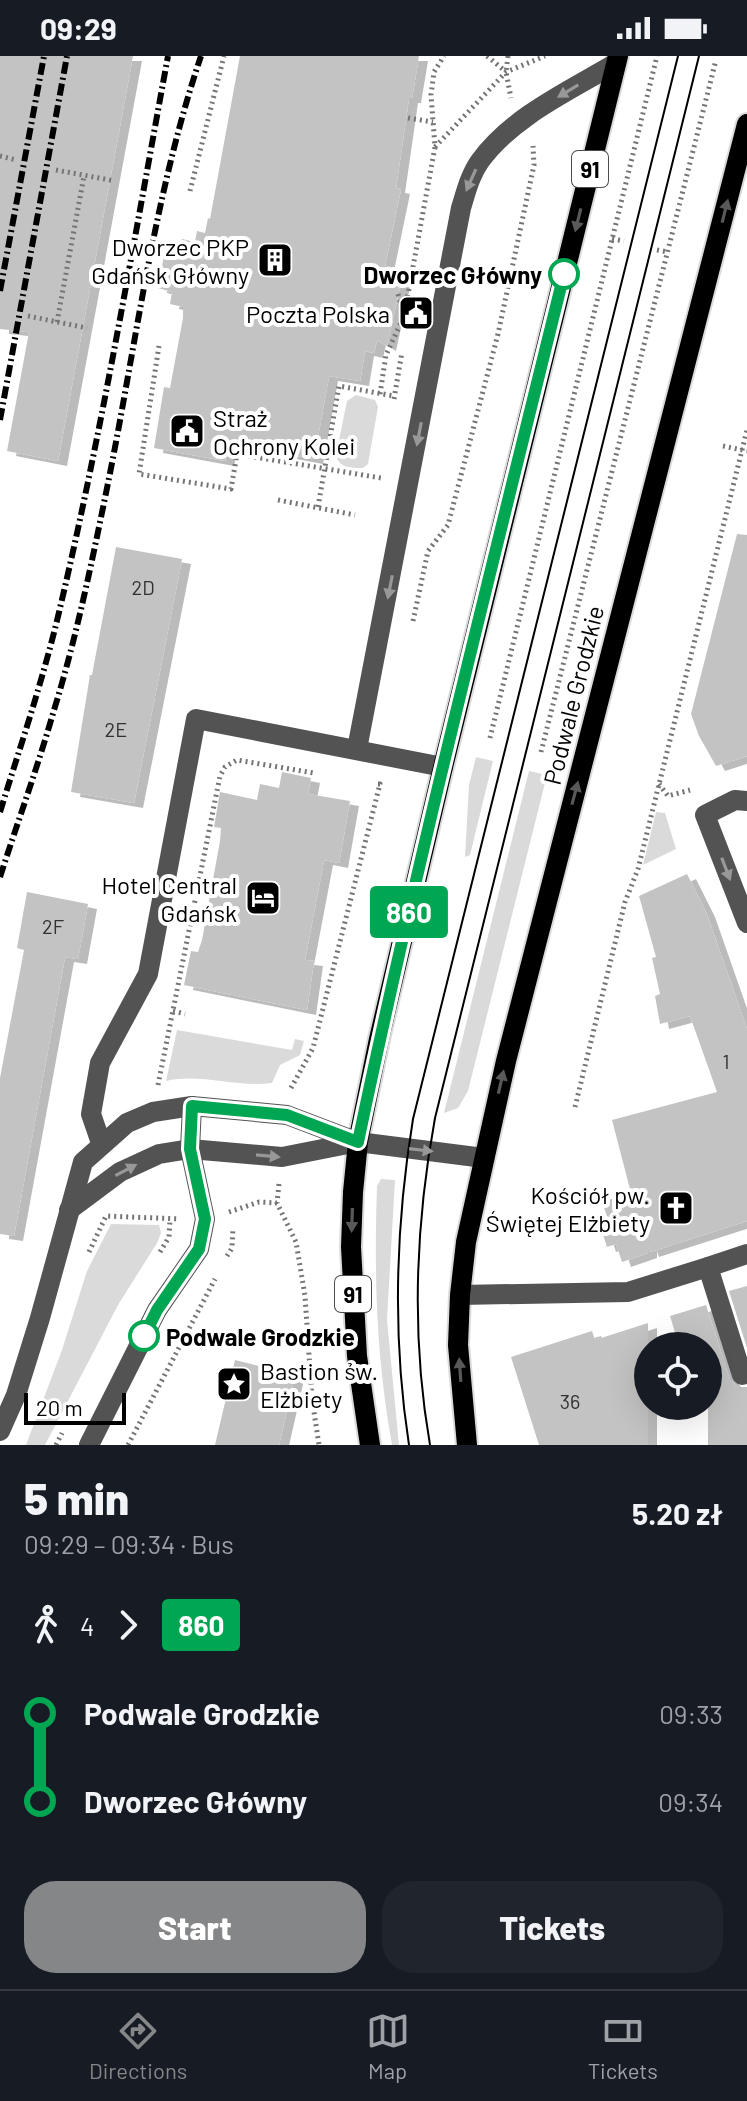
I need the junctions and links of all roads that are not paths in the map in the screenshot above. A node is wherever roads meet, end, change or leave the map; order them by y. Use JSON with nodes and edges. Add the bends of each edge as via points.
{"nodes":[{"id":1,"x":617,"y":59,"type":"edge"},
{"id":2,"x":747,"y":124,"type":"edge"},
{"id":3,"x":744,"y":142,"type":"edge"},
{"id":4,"x":357,"y":749,"type":"junction"},
{"id":5,"x":443,"y":767,"type":"junction"},
{"id":6,"x":747,"y":801,"type":"edge"},
{"id":7,"x":747,"y":923,"type":"edge"},
{"id":8,"x":192,"y":1106,"type":"junction"},
{"id":9,"x":358,"y":1142,"type":"junction"},
{"id":10,"x":101,"y":1143,"type":"junction"},
{"id":11,"x":190,"y":1149,"type":"junction"},
{"id":12,"x":484,"y":1158,"type":"junction"},
{"id":13,"x":69,"y":1210,"type":"junction"},
{"id":14,"x":747,"y":1254,"type":"edge"},
{"id":15,"x":708,"y":1267,"type":"junction"},
{"id":16,"x":460,"y":1295,"type":"junction"},
{"id":17,"x":742,"y":1375,"type":"dead end"},
{"id":18,"x":0,"y":1431,"type":"edge"},
{"id":19,"x":89,"y":1445,"type":"edge"},
{"id":20,"x":370,"y":1445,"type":"edge"},
{"id":21,"x":467,"y":1445,"type":"edge"}],
"edges":[{"from":1,"to":4,"type":"street","one_way":true,"via":[[520,120],[480,161],[468,183]]},
{"from":1,"to":5,"type":"main road","number":"91","one_way":true},
{"from":2,"to":3,"type":"main road","name":"Podwale Grodzkie"},
{"from":12,"to":3,"type":"main road","name":"Podwale Grodzkie","one_way":true},
{"from":4,"to":5,"type":"street"},
{"from":4,"to":10,"type":"street","via":[[196,719],[148,974],[100,1063],[91,1114]]},
{"from":5,"to":9,"type":"main road","number":"91"},
{"from":6,"to":7,"type":"street","one_way":true,"via":[[735,800],[705,815]]},
{"from":8,"to":9,"type":"street","via":[[287,1115]]},
{"from":8,"to":10,"type":"street","via":[[153,1112]]},
{"from":8,"to":11,"type":"street"},
{"from":11,"to":9,"type":"street","one_way":true,"via":[[282,1157]]},
{"from":9,"to":12,"type":"street","one_way":true},
{"from":9,"to":20,"type":"main road","number":"91","one_way":true,"via":[[351,1247],[357,1356]]},
{"from":10,"to":13,"type":"street","via":[[83,1162]]},
{"from":13,"to":11,"type":"street","one_way":true,"via":[[120,1172],[159,1154]]},
{"from":11,"to":19,"type":"street","via":[[205,1219],[199,1249],[157,1310]]},
{"from":12,"to":16,"type":"main road","name":"Podwale Grodzkie"},
{"from":13,"to":18,"type":"street","via":[[16,1395]]},
{"from":14,"to":15,"type":"street"},
{"from":15,"to":16,"type":"street","via":[[628,1292]]},
{"from":15,"to":17,"type":"street"},
{"from":21,"to":16,"type":"main road","name":"Podwale Grodzkie","one_way":true,"via":[[458,1345]]}]}
